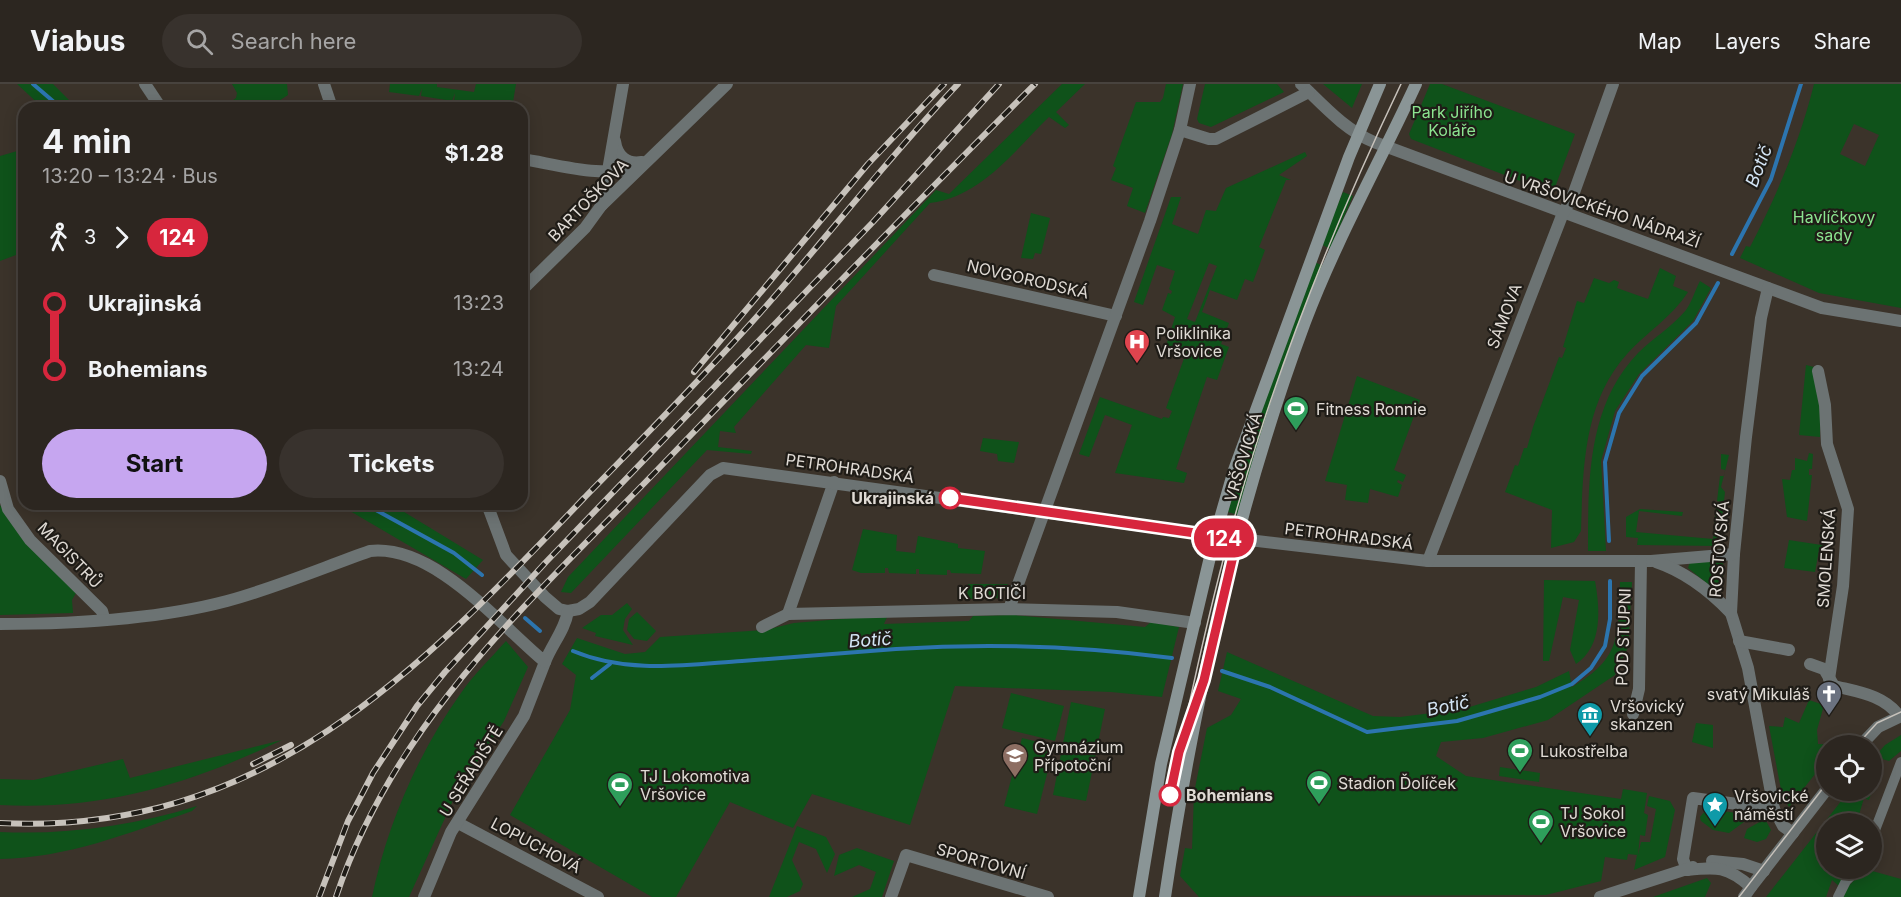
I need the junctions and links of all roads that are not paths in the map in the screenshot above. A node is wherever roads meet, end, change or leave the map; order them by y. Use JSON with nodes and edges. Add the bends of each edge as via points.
{"nodes":[{"id":1,"x":145,"y":84,"type":"edge"},
{"id":2,"x":324,"y":84,"type":"edge"},
{"id":3,"x":623,"y":84,"type":"edge"},
{"id":4,"x":727,"y":84,"type":"edge"},
{"id":5,"x":1190,"y":84,"type":"edge"},
{"id":6,"x":1380,"y":84,"type":"edge"},
{"id":7,"x":1416,"y":84,"type":"edge"},
{"id":8,"x":1613,"y":84,"type":"edge"},
{"id":9,"x":1305,"y":88,"type":"edge"},
{"id":10,"x":157,"y":102,"type":"edge"},
{"id":11,"x":330,"y":102,"type":"edge"},
{"id":12,"x":1180,"y":130,"type":"junction"},
{"id":13,"x":1358,"y":136,"type":"junction"},
{"id":14,"x":615,"y":138,"type":"junction"},
{"id":15,"x":1386,"y":147,"type":"junction"},
{"id":16,"x":651,"y":158,"type":"junction"},
{"id":17,"x":528,"y":160,"type":"edge"},
{"id":18,"x":610,"y":172,"type":"junction"},
{"id":19,"x":602,"y":206,"type":"junction"},
{"id":20,"x":1563,"y":213,"type":"junction"},
{"id":21,"x":1314,"y":251,"type":"junction"},
{"id":22,"x":1331,"y":259,"type":"junction"},
{"id":23,"x":934,"y":274,"type":"dead end"},
{"id":24,"x":528,"y":284,"type":"edge"},
{"id":25,"x":1765,"y":286,"type":"junction"},
{"id":26,"x":1116,"y":316,"type":"junction"},
{"id":27,"x":1901,"y":321,"type":"edge"},
{"id":28,"x":1818,"y":371,"type":"dead end"},
{"id":29,"x":0,"y":481,"type":"edge"},
{"id":30,"x":834,"y":482,"type":"junction"},
{"id":31,"x":489,"y":510,"type":"edge"},
{"id":32,"x":1046,"y":511,"type":"junction"},
{"id":33,"x":1215,"y":537,"type":"junction"},
{"id":34,"x":1237,"y":539,"type":"junction"},
{"id":35,"x":1734,"y":554,"type":"junction"},
{"id":36,"x":1428,"y":561,"type":"junction"},
{"id":37,"x":1640,"y":561,"type":"junction"},
{"id":38,"x":1009,"y":609,"type":"junction"},
{"id":39,"x":568,"y":611,"type":"junction"},
{"id":40,"x":1731,"y":613,"type":"junction"},
{"id":41,"x":788,"y":614,"type":"junction"},
{"id":42,"x":104,"y":618,"type":"junction"},
{"id":43,"x":1195,"y":623,"type":"junction"},
{"id":44,"x":0,"y":624,"type":"edge"},
{"id":45,"x":762,"y":627,"type":"dead end"},
{"id":46,"x":1738,"y":641,"type":"junction"},
{"id":47,"x":1789,"y":650,"type":"dead end"},
{"id":48,"x":545,"y":662,"type":"junction"},
{"id":49,"x":1810,"y":664,"type":"dead end"},
{"id":50,"x":1829,"y":679,"type":"junction"},
{"id":51,"x":1633,"y":714,"type":"dead end"},
{"id":52,"x":1900,"y":716,"type":"edge"},
{"id":53,"x":1870,"y":735,"type":"edge"},
{"id":54,"x":1901,"y":762,"type":"edge"},
{"id":55,"x":1818,"y":801,"type":"edge"},
{"id":56,"x":1774,"y":809,"type":"junction"},
{"id":57,"x":1882,"y":813,"type":"edge"},
{"id":58,"x":458,"y":823,"type":"junction"},
{"id":59,"x":1793,"y":833,"type":"junction"},
{"id":60,"x":1687,"y":870,"type":"junction"},
{"id":61,"x":1764,"y":871,"type":"junction"},
{"id":62,"x":1850,"y":879,"type":"edge"},
{"id":63,"x":1748,"y":892,"type":"edge"},
{"id":64,"x":424,"y":897,"type":"edge"},
{"id":65,"x":598,"y":897,"type":"edge"},
{"id":66,"x":891,"y":897,"type":"edge"},
{"id":67,"x":1048,"y":897,"type":"edge"},
{"id":68,"x":1139,"y":897,"type":"edge"},
{"id":69,"x":1165,"y":897,"type":"edge"},
{"id":70,"x":1600,"y":897,"type":"edge"},
{"id":71,"x":1838,"y":897,"type":"edge"}],
"edges":[{"from":1,"to":10,"type":"street"},
{"from":2,"to":11,"type":"street"},
{"from":3,"to":14,"type":"street"},
{"from":4,"to":16,"type":"street","name":"BARTOŠKOVA"},
{"from":5,"to":12,"type":"street"},
{"from":6,"to":13,"type":"main road","name":"VRŠOVICKÁ"},
{"from":7,"to":15,"type":"main road","name":"VRŠOVICKÁ"},
{"from":8,"to":20,"type":"street","name":"SÁMOVA"},
{"from":9,"to":12,"type":"street","name":"U VRŠOVICKÉHO NÁDRAŽÍ","via":[[1216,139]]},
{"from":9,"to":13,"type":"street","name":"U VRŠOVICKÉHO NÁDRAŽÍ"},
{"from":12,"to":26,"type":"street"},
{"from":13,"to":15,"type":"street","name":"U VRŠOVICKÉHO NÁDRAŽÍ"},
{"from":13,"to":21,"type":"main road","name":"VRŠOVICKÁ"},
{"from":14,"to":16,"type":"street","via":[[617,149],[628,161],[637,163]]},
{"from":14,"to":18,"type":"street"},
{"from":15,"to":20,"type":"street","name":"U VRŠOVICKÉHO NÁDRAŽÍ"},
{"from":15,"to":22,"type":"main road","name":"VRŠOVICKÁ"},
{"from":16,"to":18,"type":"street","name":"BARTOŠKOVA","via":[[633,169]]},
{"from":16,"to":19,"type":"street","name":"BARTOŠKOVA"},
{"from":17,"to":18,"type":"street"},
{"from":18,"to":19,"type":"street"},
{"from":19,"to":24,"type":"street","name":"BARTOŠKOVA"},
{"from":20,"to":25,"type":"street","name":"U VRŠOVICKÉHO NÁDRAŽÍ"},
{"from":20,"to":36,"type":"street","name":"SÁMOVA"},
{"from":21,"to":22,"type":"main road"},
{"from":21,"to":33,"type":"main road","name":"VRŠOVICKÁ","via":[[1234,470]]},
{"from":22,"to":34,"type":"main road","name":"VRŠOVICKÁ","via":[[1286,375]]},
{"from":23,"to":26,"type":"street","name":"NOVGORODSKÁ"},
{"from":25,"to":27,"type":"street","name":"U VRŠOVICKÉHO NÁDRAŽÍ","via":[[1822,308]]},
{"from":25,"to":35,"type":"street","name":"ROSTOVSKÁ"},
{"from":26,"to":32,"type":"street"},
{"from":28,"to":50,"type":"street","name":"SMOLENSKÁ","via":[[1826,405],[1827,444],[1848,509],[1843,586]]},
{"from":29,"to":42,"type":"street","name":"MAGISTRŮ","via":[[8,509],[30,540],[102,611]]},
{"from":30,"to":32,"type":"street","name":"PETROHRADSKÁ"},
{"from":30,"to":39,"type":"street","name":"PETROHRADSKÁ","via":[[730,468],[718,470],[590,602]]},
{"from":30,"to":41,"type":"street"},
{"from":31,"to":39,"type":"street","via":[[508,558],[555,606]]},
{"from":32,"to":33,"type":"street","name":"PETROHRADSKÁ"},
{"from":32,"to":38,"type":"street"},
{"from":33,"to":34,"type":"street","name":"PETROHRADSKÁ"},
{"from":33,"to":43,"type":"main road","name":"VRŠOVICKÁ"},
{"from":34,"to":36,"type":"street","name":"PETROHRADSKÁ"},
{"from":34,"to":69,"type":"main road","name":"VRŠOVICKÁ","via":[[1204,680]]},
{"from":35,"to":37,"type":"street","name":"PETROHRADSKÁ"},
{"from":35,"to":40,"type":"street","name":"ROSTOVSKÁ"},
{"from":36,"to":37,"type":"street","name":"PETROHRADSKÁ"},
{"from":37,"to":40,"type":"street","name":"PETROHRADSKÁ","via":[[1681,572]]},
{"from":37,"to":51,"type":"street","name":"POD STUPNI","via":[[1639,689]]},
{"from":38,"to":41,"type":"street","name":"K BOTIČI"},
{"from":38,"to":43,"type":"street","name":"K BOTIČI","via":[[1117,612]]},
{"from":39,"to":48,"type":"street","name":"U SEŘADIŠTĚ","via":[[565,626]]},
{"from":40,"to":46,"type":"street","name":"ROSTOVSKÁ"},
{"from":41,"to":45,"type":"street","name":"K BOTIČI"},
{"from":42,"to":44,"type":"street"},
{"from":42,"to":48,"type":"street","via":[[210,605],[370,551],[397,551],[435,568]]},
{"from":43,"to":68,"type":"main road","name":"VRŠOVICKÁ","via":[[1161,764]]},
{"from":46,"to":47,"type":"street"},
{"from":46,"to":56,"type":"street","name":"ROSTOVSKÁ","via":[[1748,668]]},
{"from":48,"to":58,"type":"street","name":"U SEŘADIŠTĚ","via":[[524,716]]},
{"from":49,"to":50,"type":"street","via":[[1824,669]]},
{"from":50,"to":52,"type":"street","via":[[1834,686],[1880,698]]},
{"from":52,"to":53,"type":"street"},
{"from":54,"to":57,"type":"street"},
{"from":55,"to":59,"type":"street"},
{"from":56,"to":59,"type":"street","via":[[1783,826]]},
{"from":56,"to":60,"type":"street","via":[[1693,798],[1683,859]]},
{"from":58,"to":64,"type":"street","name":"U SEŘADIŠTĚ"},
{"from":58,"to":65,"type":"street","name":"LOPUCHOVÁ"},
{"from":59,"to":61,"type":"street"},
{"from":60,"to":61,"type":"street","via":[[1719,860]]},
{"from":60,"to":63,"type":"street","via":[[1716,867],[1735,875]]},
{"from":60,"to":70,"type":"street"},
{"from":61,"to":63,"type":"street"},
{"from":62,"to":71,"type":"street"},
{"from":66,"to":67,"type":"street","name":"SPORTOVNÍ","via":[[906,855]]}]}
